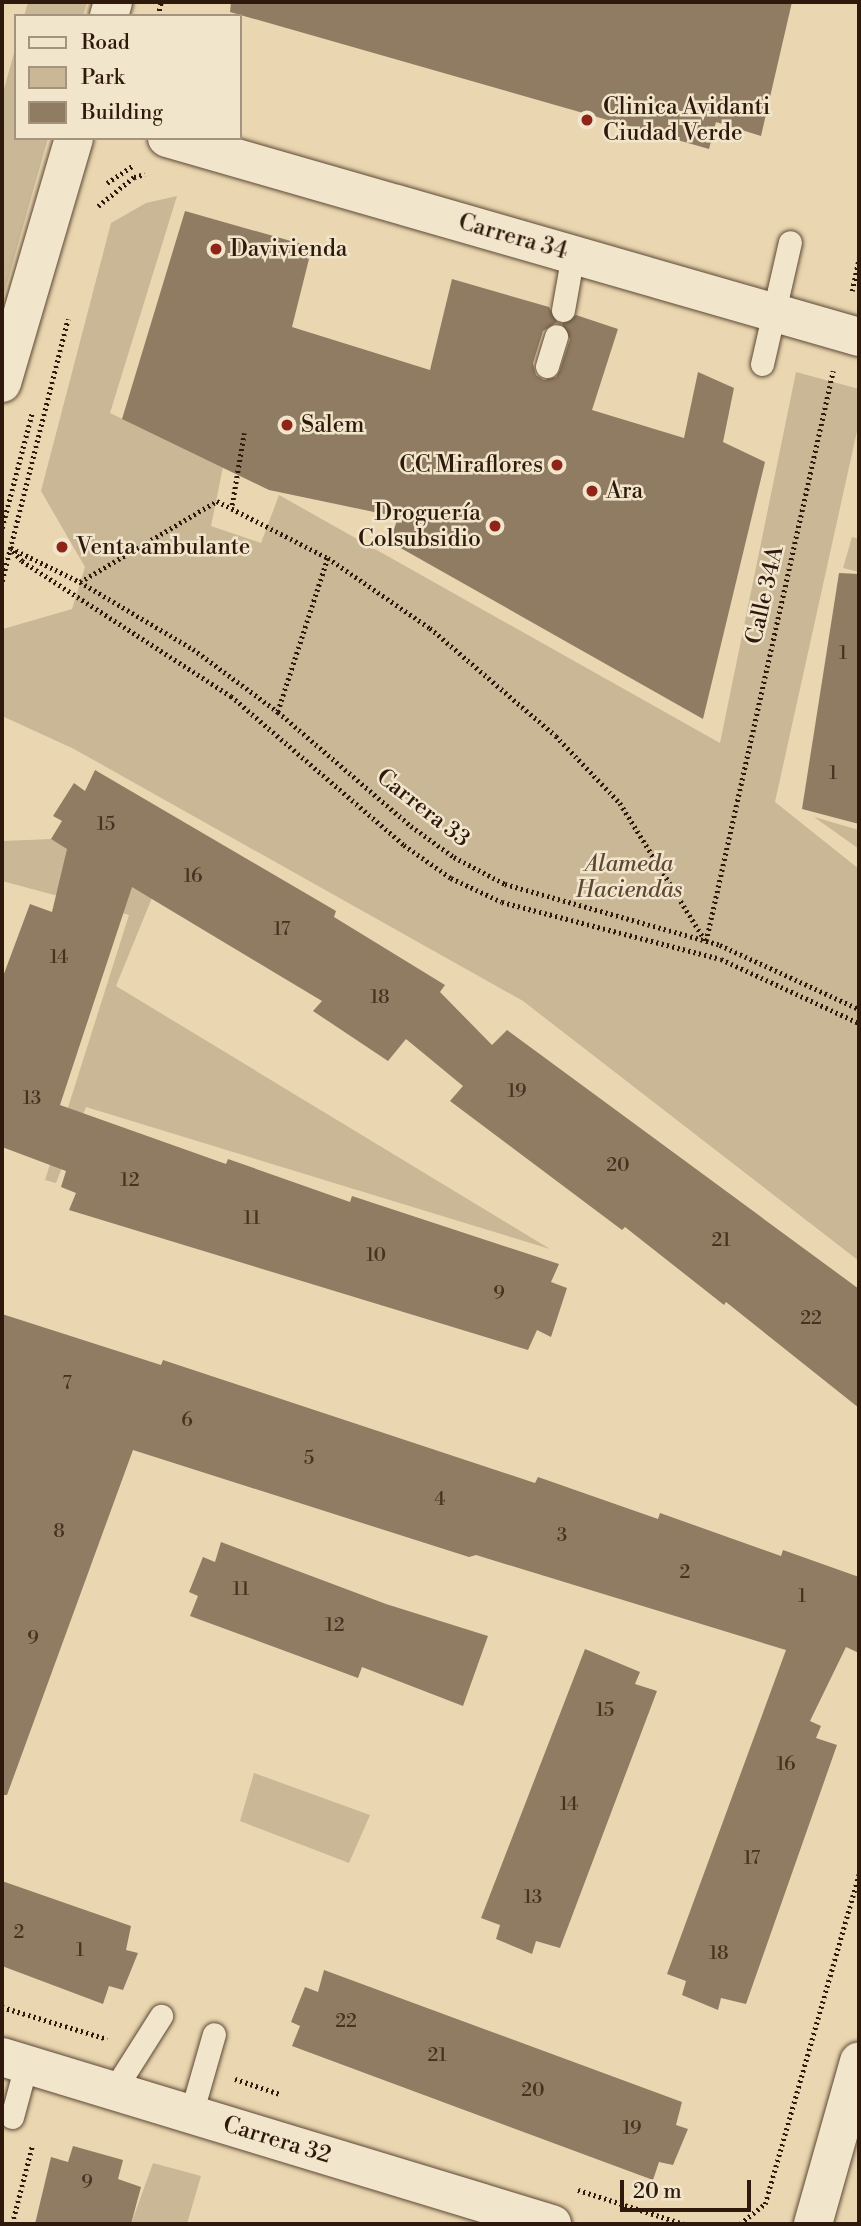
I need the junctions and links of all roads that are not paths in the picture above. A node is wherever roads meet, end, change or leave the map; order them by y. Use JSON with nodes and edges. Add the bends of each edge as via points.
{"nodes":[{"id":1,"x":73,"y":140,"type":"edge"},
{"id":2,"x":158,"y":157,"type":"edge"},
{"id":3,"x":790,"y":242,"type":"dead end"},
{"id":4,"x":573,"y":254,"type":"junction"},
{"id":5,"x":563,"y":310,"type":"dead end"},
{"id":6,"x":850,"y":334,"type":"edge"},
{"id":7,"x":556,"y":337,"type":"dead end"},
{"id":8,"x":766,"y":342,"type":"junction"},
{"id":9,"x":547,"y":366,"type":"dead end"},
{"id":10,"x":2,"y":383,"type":"edge"},
{"id":11,"x":161,"y":2016,"type":"dead end"},
{"id":12,"x":214,"y":2034,"type":"dead end"},
{"id":13,"x":14,"y":2061,"type":"edge"},
{"id":14,"x":859,"y":2061,"type":"edge"},
{"id":15,"x":114,"y":2090,"type":"junction"},
{"id":16,"x":191,"y":2114,"type":"junction"},
{"id":17,"x":12,"y":2117,"type":"dead end"},
{"id":18,"x":550,"y":2224,"type":"edge"},
{"id":19,"x":813,"y":2224,"type":"edge"}],
"edges":[{"from":1,"to":10,"type":"street"},
{"from":2,"to":4,"type":"street","name":"Carrera 34"},
{"from":3,"to":8,"type":"lane"},
{"from":4,"to":5,"type":"lane"},
{"from":4,"to":8,"type":"street","name":"Carrera 34"},
{"from":6,"to":8,"type":"street","name":"Carrera 34"},
{"from":7,"to":9,"type":"lane"},
{"from":11,"to":15,"type":"lane"},
{"from":12,"to":16,"type":"lane"},
{"from":13,"to":15,"type":"street","name":"Carrera 32"},
{"from":13,"to":17,"type":"lane"},
{"from":14,"to":19,"type":"street"},
{"from":15,"to":16,"type":"street","name":"Carrera 32"},
{"from":16,"to":18,"type":"street","name":"Carrera 32"}]}
